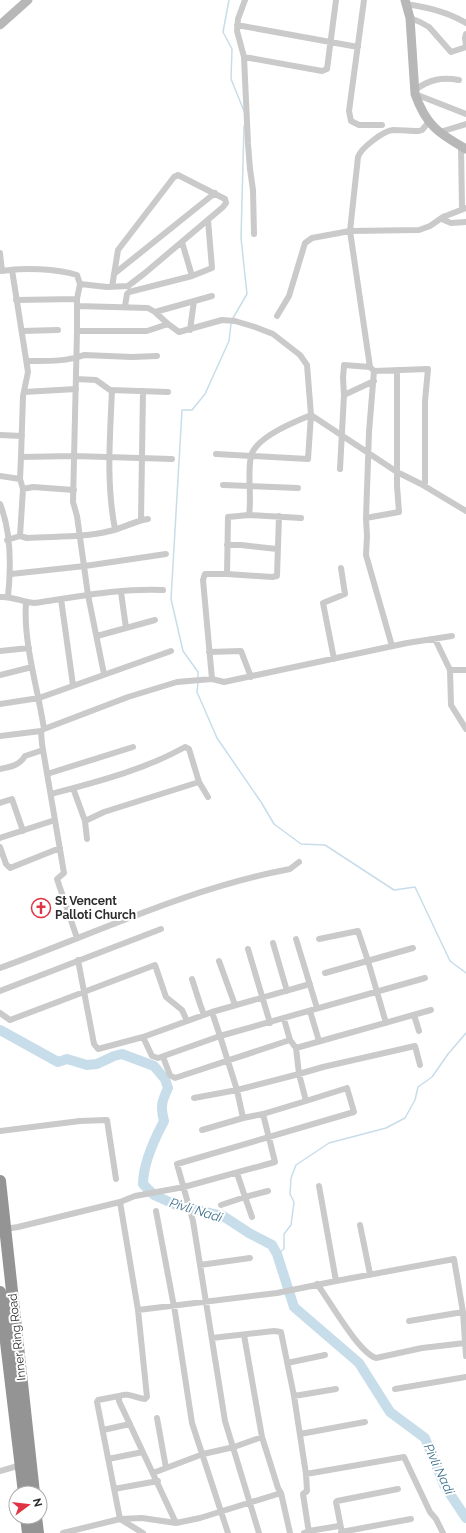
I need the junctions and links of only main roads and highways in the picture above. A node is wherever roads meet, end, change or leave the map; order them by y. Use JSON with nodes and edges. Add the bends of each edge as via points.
{"nodes":[{"id":1,"x":0,"y":1181,"type":"edge"},
{"id":2,"x":0,"y":1295,"type":"edge"},
{"id":3,"x":23,"y":1485,"type":"edge"},
{"id":4,"x":33,"y":1485,"type":"edge"}],
"edges":[{"from":1,"to":4,"type":"highway","name":"Inner Ring Road"},
{"from":2,"to":3,"type":"highway","name":"Inner Ring Road"}]}
